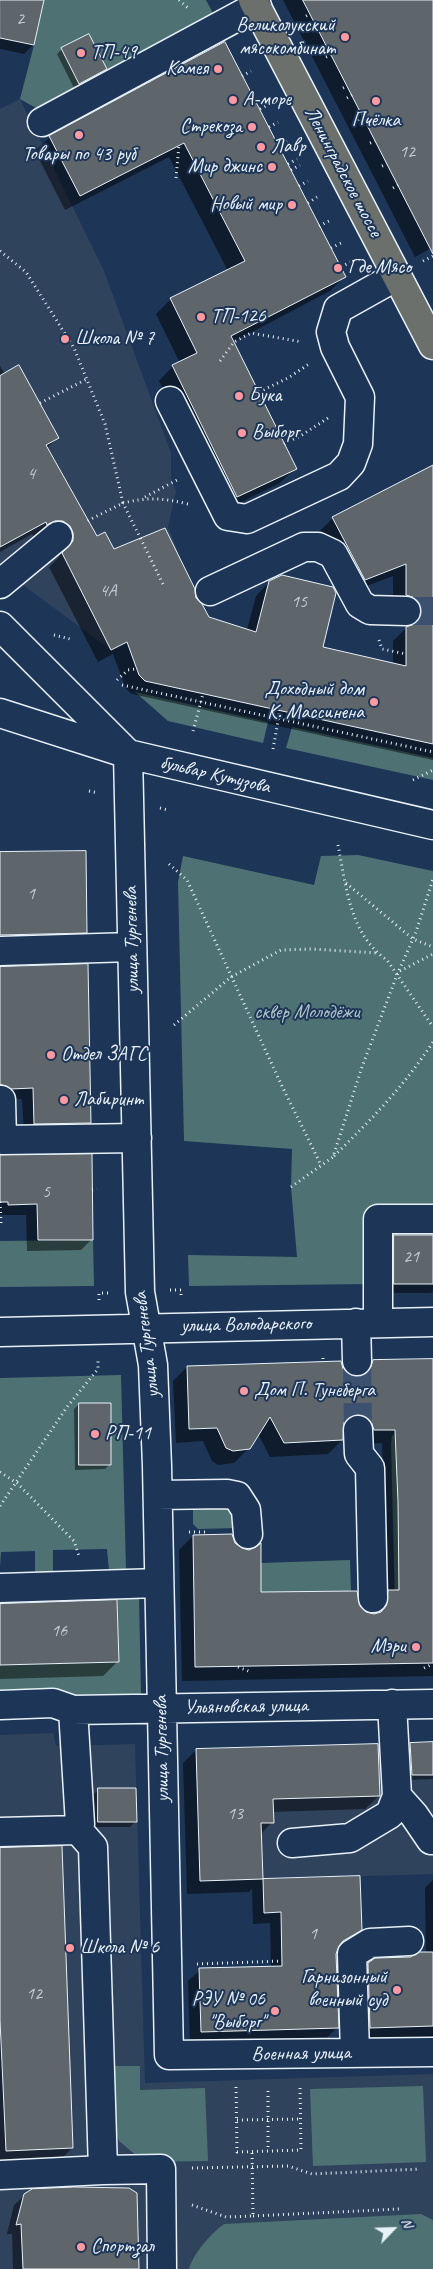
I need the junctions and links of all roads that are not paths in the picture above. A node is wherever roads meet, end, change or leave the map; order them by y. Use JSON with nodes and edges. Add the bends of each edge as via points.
{"nodes":[{"id":1,"x":255,"y":3,"type":"edge"},
{"id":2,"x":42,"y":122,"type":"dead end"},
{"id":3,"x":397,"y":276,"type":"junction"},
{"id":4,"x":433,"y":345,"type":"edge"},
{"id":5,"x":170,"y":401,"type":"dead end"},
{"id":6,"x":58,"y":536,"type":"road end"},
{"id":7,"x":0,"y":584,"type":"edge"},
{"id":8,"x":210,"y":591,"type":"dead end"},
{"id":9,"x":406,"y":611,"type":"tunnel mouth"},
{"id":10,"x":0,"y":626,"type":"edge"},
{"id":11,"x":0,"y":714,"type":"edge"},
{"id":12,"x":128,"y":754,"type":"junction"},
{"id":13,"x":433,"y":825,"type":"edge"},
{"id":14,"x":132,"y":948,"type":"junction"},
{"id":15,"x":0,"y":951,"type":"edge"},
{"id":16,"x":1,"y":1100,"type":"edge"},
{"id":17,"x":136,"y":1138,"type":"junction"},
{"id":18,"x":433,"y":1219,"type":"edge"},
{"id":19,"x":433,"y":1322,"type":"edge"},
{"id":20,"x":367,"y":1323,"type":"junction"},
{"id":21,"x":147,"y":1329,"type":"junction"},
{"id":22,"x":0,"y":1332,"type":"edge"},
{"id":23,"x":357,"y":1361,"type":"tunnel mouth"},
{"id":24,"x":358,"y":1430,"type":"tunnel mouth"},
{"id":25,"x":158,"y":1495,"type":"junction"},
{"id":26,"x":248,"y":1534,"type":"dead end"},
{"id":27,"x":159,"y":1583,"type":"junction"},
{"id":28,"x":0,"y":1588,"type":"edge"},
{"id":29,"x":373,"y":1598,"type":"dead end"},
{"id":30,"x":392,"y":1704,"type":"junction"},
{"id":31,"x":433,"y":1704,"type":"edge"},
{"id":32,"x":0,"y":1705,"type":"edge"},
{"id":33,"x":161,"y":1709,"type":"junction"},
{"id":34,"x":73,"y":1710,"type":"junction"},
{"id":35,"x":397,"y":1796,"type":"junction"},
{"id":36,"x":78,"y":1830,"type":"junction"},
{"id":37,"x":0,"y":1832,"type":"edge"},
{"id":38,"x":431,"y":1840,"type":"dead end"},
{"id":39,"x":292,"y":1843,"type":"dead end"},
{"id":40,"x":409,"y":1942,"type":"dead end"},
{"id":41,"x":433,"y":2052,"type":"edge"},
{"id":42,"x":355,"y":2053,"type":"junction"},
{"id":43,"x":169,"y":2055,"type":"joint"},
{"id":44,"x":103,"y":2170,"type":"junction"},
{"id":45,"x":0,"y":2175,"type":"edge"},
{"id":46,"x":162,"y":2269,"type":"edge"}],
"edges":[{"from":1,"to":2,"type":"street"},
{"from":1,"to":3,"type":"main road","name":"Ленинградское шоссе"},
{"from":3,"to":4,"type":"main road","name":"Ленинградское шоссе"},
{"from":3,"to":5,"type":"street","via":[[338,309],[331,332],[360,397],[358,444],[351,463],[339,476],[248,519],[228,516]]},
{"from":6,"to":7,"type":"street"},
{"from":8,"to":9,"type":"street","via":[[304,546],[318,547],[333,554],[360,604],[370,610]]},
{"from":10,"to":12,"type":"street"},
{"from":11,"to":12,"type":"street","name":"бульвар Кутузова"},
{"from":12,"to":13,"type":"street","name":"бульвар Кутузова"},
{"from":12,"to":14,"type":"street","name":"улица Тургенева"},
{"from":14,"to":15,"type":"street"},
{"from":14,"to":17,"type":"street","name":"улица Тургенева"},
{"from":16,"to":17,"type":"street","via":[[2,1140]]},
{"from":17,"to":21,"type":"street","name":"улица Тургенева","via":[[140,1292]]},
{"from":18,"to":20,"type":"street","via":[[378,1219]]},
{"from":19,"to":20,"type":"street","name":"улица Володарского"},
{"from":20,"to":21,"type":"street","name":"улица Володарского"},
{"from":20,"to":23,"type":"street"},
{"from":21,"to":22,"type":"street","name":"улица Володарского"},
{"from":21,"to":25,"type":"street","name":"улица Тургенева","via":[[154,1366]]},
{"from":24,"to":29,"type":"street","via":[[359,1454],[370,1468]]},
{"from":25,"to":26,"type":"street","via":[[237,1496],[246,1510]]},
{"from":25,"to":27,"type":"street","name":"улица Тургенева"},
{"from":27,"to":28,"type":"street"},
{"from":27,"to":33,"type":"street","name":"улица Тургенева"},
{"from":30,"to":31,"type":"street","name":"Ульяновская улица"},
{"from":30,"to":33,"type":"street","name":"Ульяновская улица"},
{"from":30,"to":35,"type":"street"},
{"from":32,"to":34,"type":"street","name":"Ульяновская улица","via":[[53,1704]]},
{"from":33,"to":34,"type":"street","name":"Ульяновская улица"},
{"from":33,"to":43,"type":"street","name":"улица Тургенева"},
{"from":34,"to":36,"type":"street"},
{"from":35,"to":38,"type":"street"},
{"from":35,"to":39,"type":"street","via":[[390,1814],[350,1838]]},
{"from":36,"to":37,"type":"street"},
{"from":36,"to":44,"type":"street","via":[[93,1847]]},
{"from":40,"to":42,"type":"street","via":[[370,1943],[352,1954]]},
{"from":41,"to":42,"type":"street","name":"Военная улица"},
{"from":42,"to":43,"type":"street","name":"Военная улица"},
{"from":44,"to":45,"type":"street"},
{"from":44,"to":46,"type":"street","via":[[161,2181]]}]}
